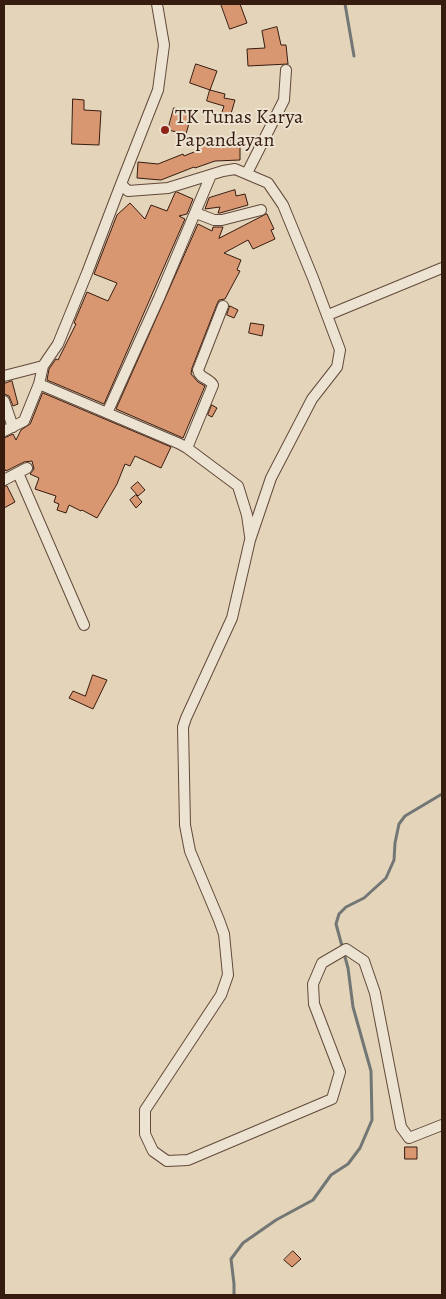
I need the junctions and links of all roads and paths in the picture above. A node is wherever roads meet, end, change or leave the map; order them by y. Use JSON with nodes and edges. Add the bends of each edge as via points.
{"nodes":[{"id":1,"x":157,"y":4,"type":"edge"},
{"id":2,"x":286,"y":70,"type":"dead end"},
{"id":3,"x":247,"y":173,"type":"junction"},
{"id":4,"x":211,"y":175,"type":"junction"},
{"id":5,"x":121,"y":184,"type":"junction"},
{"id":6,"x":261,"y":210,"type":"dead end"},
{"id":7,"x":196,"y":213,"type":"junction"},
{"id":8,"x":442,"y":268,"type":"edge"},
{"id":9,"x":223,"y":306,"type":"dead end"},
{"id":10,"x":328,"y":315,"type":"junction"},
{"id":11,"x":43,"y":366,"type":"junction"},
{"id":12,"x":4,"y":376,"type":"edge"},
{"id":13,"x":39,"y":384,"type":"junction"},
{"id":14,"x":4,"y":401,"type":"edge"},
{"id":15,"x":107,"y":413,"type":"junction"},
{"id":16,"x":8,"y":429,"type":"edge"},
{"id":17,"x":186,"y":448,"type":"junction"},
{"id":18,"x":4,"y":480,"type":"edge"},
{"id":19,"x":250,"y":540,"type":"junction"},
{"id":20,"x":84,"y":625,"type":"dead end"},
{"id":21,"x":442,"y":1125,"type":"edge"}],
"edges":[{"from":1,"to":5,"type":"street","via":[[164,45],[158,90]]},
{"from":2,"to":3,"type":"street","via":[[284,100]]},
{"from":3,"to":4,"type":"street","via":[[235,169]]},
{"from":3,"to":10,"type":"street","via":[[268,183],[283,205]]},
{"from":4,"to":5,"type":"street","via":[[159,189],[128,191]]},
{"from":4,"to":7,"type":"street"},
{"from":5,"to":11,"type":"street","via":[[58,344]]},
{"from":6,"to":7,"type":"street","via":[[222,220]]},
{"from":7,"to":15,"type":"street"},
{"from":8,"to":10,"type":"street"},
{"from":9,"to":17,"type":"street","via":[[198,370],[212,385]]},
{"from":10,"to":19,"type":"street","via":[[340,350],[337,367],[312,400],[278,463]]},
{"from":11,"to":12,"type":"street"},
{"from":11,"to":13,"type":"street"},
{"from":13,"to":15,"type":"street"},
{"from":13,"to":16,"type":"street","via":[[24,421]]},
{"from":14,"to":16,"type":"street"},
{"from":15,"to":17,"type":"street"},
{"from":17,"to":19,"type":"street","via":[[238,486]]},
{"from":18,"to":20,"type":"street","via":[[22,471]]},
{"from":19,"to":21,"type":"street","via":[[232,618],[183,727],[187,840],[224,934],[228,975],[221,995],[145,1110],[145,1134],[153,1151],[167,1161],[188,1160],[332,1098],[340,1072],[314,1004],[312,984],[322,963],[346,949],[364,961],[374,993],[401,1127],[409,1138]]}]}
